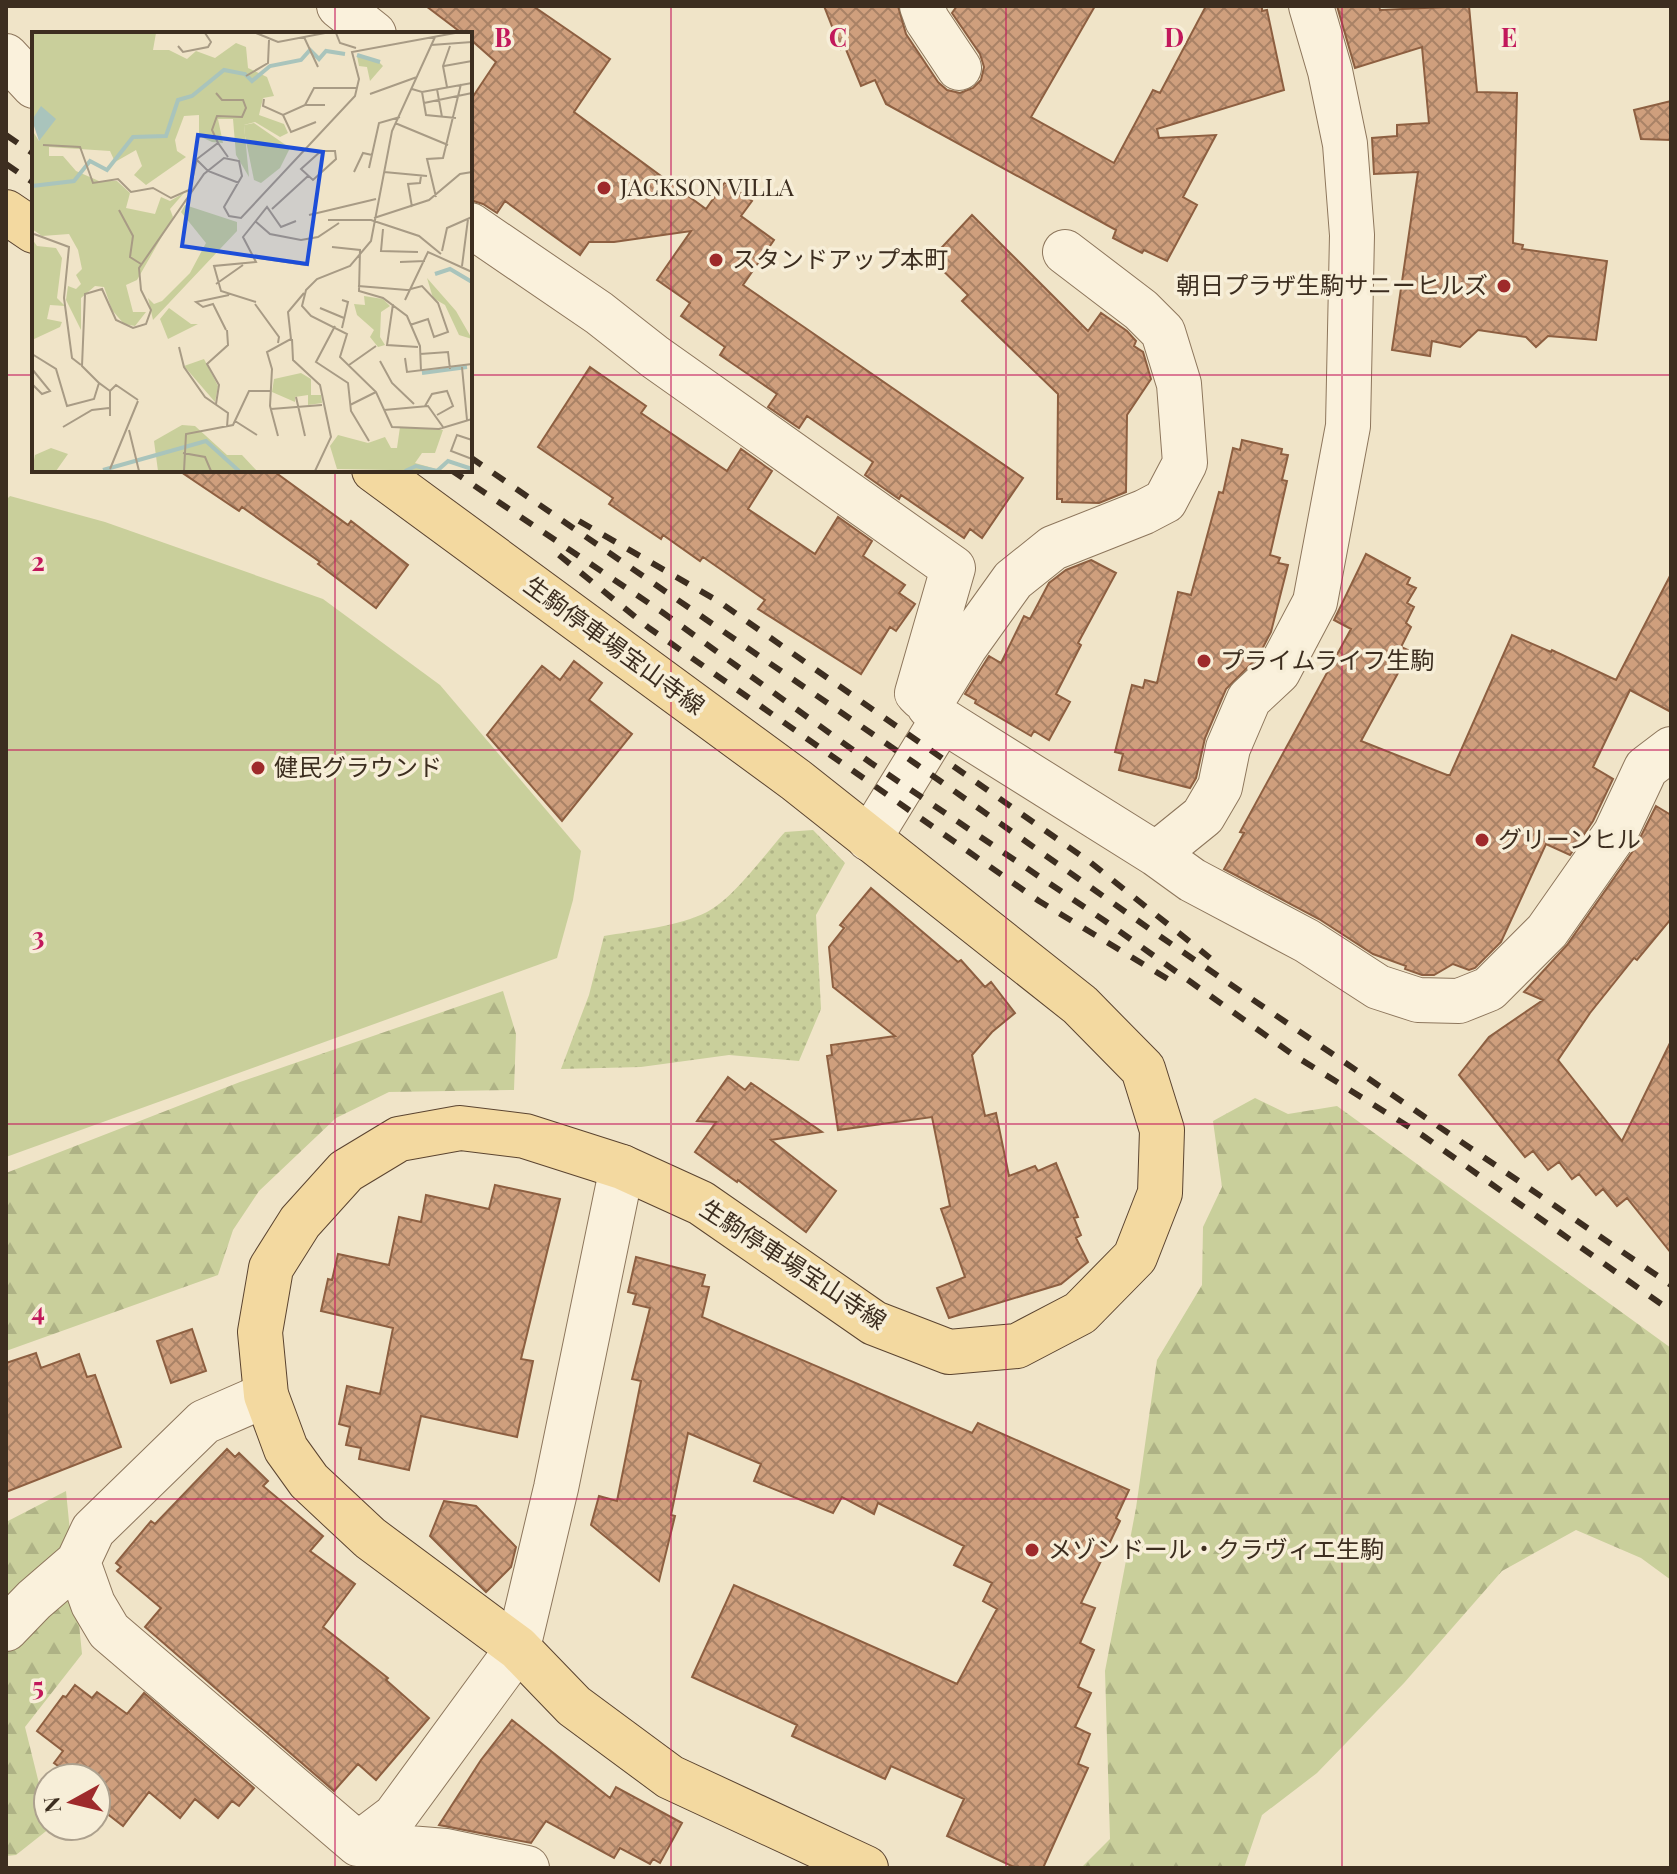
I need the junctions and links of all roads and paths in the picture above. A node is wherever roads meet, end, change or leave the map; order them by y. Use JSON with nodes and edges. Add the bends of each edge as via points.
{"nodes":[{"id":1,"x":339,"y":6,"type":"edge"},
{"id":2,"x":922,"y":6,"type":"edge"},
{"id":3,"x":1311,"y":6,"type":"edge"},
{"id":4,"x":372,"y":32,"type":"edge"},
{"id":5,"x":6,"y":56,"type":"edge"},
{"id":6,"x":959,"y":68,"type":"dead end"},
{"id":7,"x":32,"y":84,"type":"edge"},
{"id":8,"x":6,"y":212,"type":"edge"},
{"id":9,"x":472,"y":226,"type":"edge"},
{"id":10,"x":32,"y":230,"type":"edge"},
{"id":11,"x":1065,"y":252,"type":"dead end"},
{"id":12,"x":377,"y":472,"type":"edge"},
{"id":13,"x":936,"y":713,"type":"junction"},
{"id":14,"x":1671,"y":749,"type":"edge"},
{"id":15,"x":869,"y":839,"type":"junction"},
{"id":16,"x":1156,"y":854,"type":"junction"},
{"id":17,"x":622,"y":1167,"type":"junction"},
{"id":18,"x":266,"y":1395,"type":"junction"},
{"id":19,"x":78,"y":1562,"type":"junction"},
{"id":20,"x":6,"y":1629,"type":"edge"},
{"id":21,"x":518,"y":1648,"type":"junction"},
{"id":22,"x":358,"y":1844,"type":"junction"},
{"id":23,"x":527,"y":1868,"type":"edge"},
{"id":24,"x":866,"y":1868,"type":"edge"}],
"edges":[{"from":1,"to":4,"type":"street"},
{"from":2,"to":6,"type":"street"},
{"from":3,"to":16,"type":"street","via":[[1345,144],[1352,235],[1348,426],[1315,602],[1278,672],[1249,699],[1228,748],[1220,787],[1203,816]]},
{"from":5,"to":7,"type":"street"},
{"from":8,"to":10,"type":"main road"},
{"from":9,"to":13,"type":"street","via":[[953,568],[917,693]]},
{"from":11,"to":13,"type":"street","via":[[1163,332],[1179,384],[1185,463],[1165,501],[1053,548],[1013,580],[965,647]]},
{"from":12,"to":15,"type":"main road","name":"生駒停車場宝山寺線"},
{"from":13,"to":15,"type":"street"},
{"from":13,"to":16,"type":"street"},
{"from":14,"to":16,"type":"street","via":[[1646,768],[1615,834],[1547,931],[1489,989],[1459,1001],[1418,1000],[1378,987]]},
{"from":15,"to":17,"type":"main road","name":"生駒停車場宝山寺線","via":[[1080,1005],[1143,1069],[1162,1130],[1160,1193],[1135,1257],[1080,1313],[1017,1346],[949,1352],[874,1323],[701,1203]]},
{"from":17,"to":18,"type":"main road","name":"生駒停車場宝山寺線","via":[[525,1136],[460,1128],[399,1139],[346,1171],[300,1222],[271,1268],[260,1332]]},
{"from":17,"to":21,"type":"street"},
{"from":18,"to":19,"type":"street","via":[[204,1422],[93,1530]]},
{"from":18,"to":21,"type":"main road","name":"生駒停車場宝山寺線","via":[[286,1449],[309,1481],[370,1538]]},
{"from":19,"to":20,"type":"street"},
{"from":19,"to":22,"type":"street","via":[[109,1631]]},
{"from":21,"to":22,"type":"street","via":[[395,1816]]},
{"from":21,"to":24,"type":"main road","name":"生駒停車場宝山寺線","via":[[574,1706],[670,1777]]},
{"from":22,"to":23,"type":"street","via":[[446,1851]]}]}
